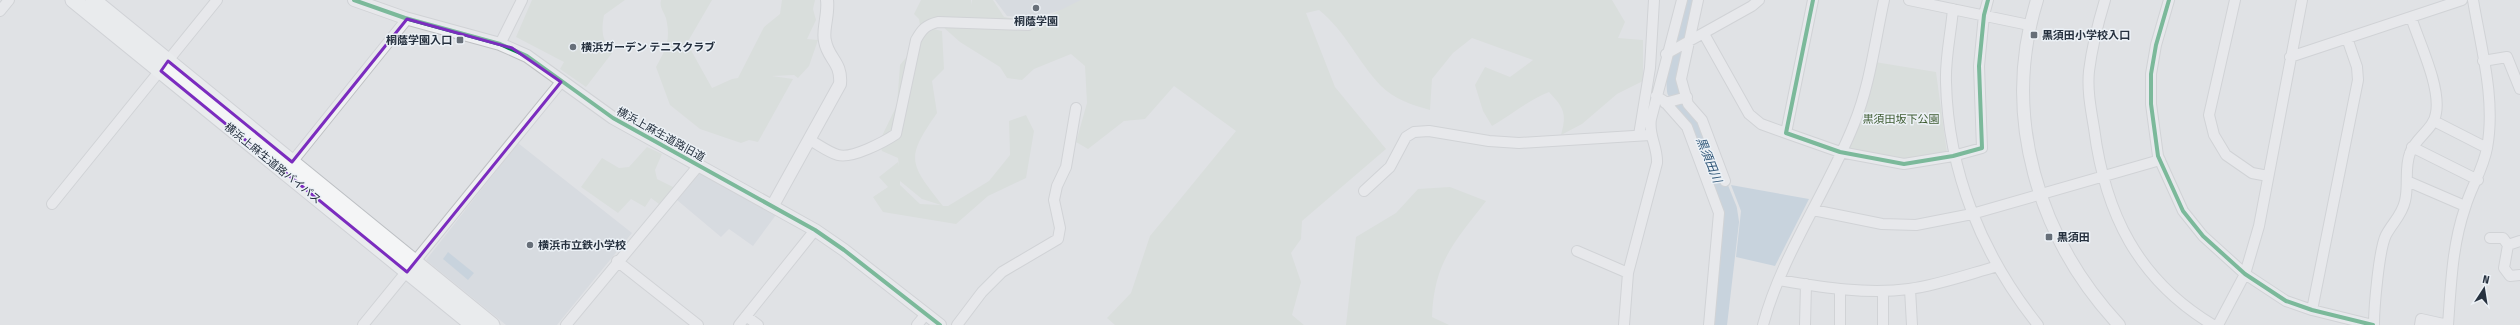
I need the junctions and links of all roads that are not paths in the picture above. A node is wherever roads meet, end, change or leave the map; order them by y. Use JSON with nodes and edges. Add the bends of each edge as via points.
{"nodes":[{"id":1,"x":9,"y":0,"type":"edge"},
{"id":2,"x":73,"y":0,"type":"edge"},
{"id":3,"x":93,"y":0,"type":"edge"},
{"id":4,"x":218,"y":0,"type":"edge"},
{"id":5,"x":354,"y":0,"type":"edge"},
{"id":6,"x":522,"y":0,"type":"edge"},
{"id":7,"x":827,"y":0,"type":"edge"},
{"id":8,"x":1654,"y":0,"type":"edge"},
{"id":9,"x":1682,"y":0,"type":"edge"},
{"id":10,"x":1698,"y":0,"type":"edge"},
{"id":11,"x":1759,"y":0,"type":"edge"},
{"id":12,"x":1813,"y":0,"type":"edge"},
{"id":13,"x":1884,"y":0,"type":"edge"},
{"id":14,"x":1909,"y":0,"type":"edge"},
{"id":15,"x":1988,"y":0,"type":"edge"},
{"id":16,"x":2037,"y":0,"type":"edge"},
{"id":17,"x":2105,"y":0,"type":"edge"},
{"id":18,"x":2169,"y":0,"type":"edge"},
{"id":19,"x":2235,"y":0,"type":"edge"},
{"id":20,"x":2302,"y":0,"type":"edge"},
{"id":21,"x":2462,"y":0,"type":"edge"},
{"id":22,"x":2473,"y":0,"type":"edge"},
{"id":23,"x":1953,"y":9,"type":"junction"},
{"id":24,"x":0,"y":11,"type":"edge"},
{"id":25,"x":1984,"y":15,"type":"junction"},
{"id":26,"x":2411,"y":17,"type":"junction"},
{"id":27,"x":407,"y":18,"type":"junction"},
{"id":28,"x":1028,"y":25,"type":"dead end"},
{"id":29,"x":2029,"y":25,"type":"junction"},
{"id":30,"x":1704,"y":34,"type":"junction"},
{"id":31,"x":2348,"y":38,"type":"junction"},
{"id":32,"x":1688,"y":42,"type":"junction"},
{"id":33,"x":500,"y":44,"type":"junction"},
{"id":34,"x":1669,"y":52,"type":"junction"},
{"id":35,"x":2290,"y":57,"type":"junction"},
{"id":36,"x":2483,"y":61,"type":"junction"},
{"id":37,"x":164,"y":66,"type":"junction"},
{"id":38,"x":562,"y":82,"type":"junction"},
{"id":39,"x":2520,"y":88,"type":"edge"},
{"id":40,"x":1656,"y":96,"type":"junction"},
{"id":41,"x":1686,"y":97,"type":"junction"},
{"id":42,"x":1666,"y":102,"type":"junction"},
{"id":43,"x":1076,"y":108,"type":"dead end"},
{"id":44,"x":2434,"y":121,"type":"junction"},
{"id":45,"x":1786,"y":133,"type":"junction"},
{"id":46,"x":1639,"y":135,"type":"junction"},
{"id":47,"x":1650,"y":135,"type":"junction"},
{"id":48,"x":810,"y":140,"type":"junction"},
{"id":49,"x":2412,"y":147,"type":"junction"},
{"id":50,"x":2487,"y":148,"type":"junction"},
{"id":51,"x":1840,"y":152,"type":"junction"},
{"id":52,"x":1953,"y":156,"type":"junction"},
{"id":53,"x":2160,"y":160,"type":"junction"},
{"id":54,"x":292,"y":162,"type":"junction"},
{"id":55,"x":699,"y":165,"type":"junction"},
{"id":56,"x":2103,"y":176,"type":"junction"},
{"id":57,"x":2268,"y":176,"type":"junction"},
{"id":58,"x":1725,"y":180,"type":"dead end"},
{"id":59,"x":2478,"y":180,"type":"junction"},
{"id":60,"x":2407,"y":181,"type":"junction"},
{"id":61,"x":1364,"y":191,"type":"dead end"},
{"id":62,"x":2039,"y":194,"type":"junction"},
{"id":63,"x":52,"y":204,"type":"dead end"},
{"id":64,"x":773,"y":205,"type":"junction"},
{"id":65,"x":2465,"y":206,"type":"junction"},
{"id":66,"x":1813,"y":210,"type":"junction"},
{"id":67,"x":1972,"y":214,"type":"junction"},
{"id":68,"x":815,"y":230,"type":"junction"},
{"id":69,"x":2490,"y":238,"type":"dead end"},
{"id":70,"x":2520,"y":241,"type":"edge"},
{"id":71,"x":2508,"y":245,"type":"junction"},
{"id":72,"x":1577,"y":251,"type":"dead end"},
{"id":73,"x":617,"y":261,"type":"junction"},
{"id":74,"x":1998,"y":266,"type":"junction"},
{"id":75,"x":411,"y":267,"type":"junction"},
{"id":76,"x":1628,"y":272,"type":"junction"},
{"id":77,"x":2245,"y":274,"type":"junction"},
{"id":78,"x":2520,"y":275,"type":"edge"},
{"id":79,"x":1779,"y":280,"type":"junction"},
{"id":80,"x":1806,"y":284,"type":"junction"},
{"id":81,"x":1840,"y":289,"type":"junction"},
{"id":82,"x":1910,"y":289,"type":"junction"},
{"id":83,"x":1883,"y":291,"type":"junction"},
{"id":84,"x":2312,"y":310,"type":"junction"},
{"id":85,"x":926,"y":314,"type":"junction"},
{"id":86,"x":746,"y":316,"type":"junction"},
{"id":87,"x":363,"y":325,"type":"edge"},
{"id":88,"x":473,"y":325,"type":"edge"},
{"id":89,"x":492,"y":325,"type":"edge"},
{"id":90,"x":566,"y":325,"type":"edge"},
{"id":91,"x":698,"y":325,"type":"edge"},
{"id":92,"x":739,"y":325,"type":"edge"},
{"id":93,"x":758,"y":325,"type":"edge"},
{"id":94,"x":917,"y":325,"type":"edge"},
{"id":95,"x":940,"y":325,"type":"edge"},
{"id":96,"x":958,"y":325,"type":"edge"},
{"id":97,"x":1624,"y":325,"type":"edge"},
{"id":98,"x":1709,"y":325,"type":"edge"},
{"id":99,"x":1763,"y":325,"type":"edge"},
{"id":100,"x":1805,"y":325,"type":"edge"},
{"id":101,"x":1840,"y":325,"type":"edge"},
{"id":102,"x":1883,"y":325,"type":"edge"},
{"id":103,"x":1912,"y":325,"type":"edge"},
{"id":104,"x":2038,"y":325,"type":"edge"},
{"id":105,"x":2119,"y":325,"type":"edge"},
{"id":106,"x":2213,"y":325,"type":"edge"},
{"id":107,"x":2218,"y":325,"type":"edge"},
{"id":108,"x":2374,"y":325,"type":"edge"},
{"id":109,"x":2420,"y":325,"type":"edge"},
{"id":110,"x":2448,"y":325,"type":"edge"}],
"edges":[{"from":1,"to":24,"type":"street"},
{"from":2,"to":37,"type":"main road","name":"横浜上麻生道路バイパス"},
{"from":3,"to":37,"type":"main road","name":"横浜上麻生道路バイパス"},
{"from":4,"to":37,"type":"street"},
{"from":5,"to":27,"type":"street","name":"横浜上麻生道路旧道"},
{"from":6,"to":33,"type":"street"},
{"from":7,"to":48,"type":"street","via":[[824,39],[841,72],[840,84]]},
{"from":8,"to":46,"type":"street","via":[[1650,68]]},
{"from":9,"to":34,"type":"street"},
{"from":10,"to":32,"type":"street"},
{"from":11,"to":30,"type":"street"},
{"from":12,"to":45,"type":"street"},
{"from":13,"to":51,"type":"street","via":[[1855,123]]},
{"from":14,"to":23,"type":"street"},
{"from":15,"to":25,"type":"street"},
{"from":16,"to":29,"type":"street"},
{"from":17,"to":56,"type":"street","via":[[2089,72],[2096,150]]},
{"from":18,"to":53,"type":"street","via":[[2151,74],[2151,104]]},
{"from":19,"to":57,"type":"street","via":[[2209,114],[2214,136],[2226,155],[2252,173]]},
{"from":20,"to":35,"type":"street"},
{"from":21,"to":26,"type":"street"},
{"from":22,"to":36,"type":"street"},
{"from":23,"to":25,"type":"street"},
{"from":23,"to":52,"type":"street","via":[[1946,81]]},
{"from":25,"to":29,"type":"street"},
{"from":25,"to":52,"type":"street","via":[[1978,105],[1982,148]]},
{"from":26,"to":31,"type":"street"},
{"from":26,"to":44,"type":"street","via":[[2436,94]]},
{"from":27,"to":33,"type":"street","name":"横浜上麻生道路旧道"},
{"from":27,"to":54,"type":"street"},
{"from":28,"to":48,"type":"street","via":[[938,22],[922,28],[916,40],[896,134],[881,143],[847,156],[838,155]]},
{"from":29,"to":62,"type":"street","via":[[2022,90],[2028,154]]},
{"from":30,"to":32,"type":"street"},
{"from":30,"to":45,"type":"street","via":[[1749,114],[1761,124]]},
{"from":31,"to":35,"type":"street"},
{"from":31,"to":84,"type":"street","via":[[2357,67],[2358,80]]},
{"from":32,"to":34,"type":"street"},
{"from":32,"to":41,"type":"street","via":[[1681,79]]},
{"from":33,"to":38,"type":"street","name":"横浜上麻生道路旧道","via":[[526,56]]},
{"from":34,"to":40,"type":"street"},
{"from":35,"to":57,"type":"street"},
{"from":36,"to":39,"type":"street","via":[[2507,57]]},
{"from":36,"to":50,"type":"street","via":[[2490,117]]},
{"from":37,"to":54,"type":"main road","name":"横浜上麻生道路バイパス"},
{"from":37,"to":63,"type":"street"},
{"from":37,"to":75,"type":"main road","name":"横浜上麻生道路バイパス"},
{"from":38,"to":55,"type":"street","name":"横浜上麻生道路旧道","via":[[613,118]]},
{"from":38,"to":75,"type":"street"},
{"from":40,"to":42,"type":"street"},
{"from":40,"to":47,"type":"street"},
{"from":41,"to":42,"type":"street"},
{"from":41,"to":58,"type":"street","via":[[1688,104],[1702,120]]},
{"from":42,"to":98,"type":"street","via":[[1690,134],[1719,213]]},
{"from":43,"to":96,"type":"street","via":[[1066,167],[1054,200],[1060,228],[1058,238],[1002,272],[982,292]]},
{"from":44,"to":49,"type":"street"},
{"from":44,"to":50,"type":"street"},
{"from":45,"to":51,"type":"street"},
{"from":46,"to":47,"type":"street"},
{"from":46,"to":61,"type":"street","via":[[1519,143],[1429,131],[1414,132],[1406,137],[1390,167]]},
{"from":47,"to":76,"type":"street","via":[[1656,150],[1657,164]]},
{"from":48,"to":64,"type":"street"},
{"from":49,"to":59,"type":"street"},
{"from":49,"to":60,"type":"street","via":[[2406,163]]},
{"from":50,"to":59,"type":"street"},
{"from":51,"to":52,"type":"street","via":[[1904,164]]},
{"from":51,"to":66,"type":"street"},
{"from":52,"to":67,"type":"street"},
{"from":53,"to":56,"type":"street"},
{"from":53,"to":77,"type":"street","via":[[2182,211],[2203,236]]},
{"from":54,"to":75,"type":"main road","name":"横浜上麻生道路バイパス"},
{"from":55,"to":64,"type":"street","name":"横浜上麻生道路旧道"},
{"from":55,"to":73,"type":"street"},
{"from":56,"to":62,"type":"street"},
{"from":56,"to":106,"type":"street","via":[[2115,212],[2136,254],[2161,286],[2187,309]]},
{"from":57,"to":77,"type":"street","via":[[2259,226]]},
{"from":59,"to":65,"type":"street"},
{"from":60,"to":65,"type":"street"},
{"from":60,"to":108,"type":"street","via":[[2407,195],[2402,212],[2386,236],[2375,302]]},
{"from":62,"to":67,"type":"street"},
{"from":62,"to":105,"type":"street","via":[[2049,220],[2084,284]]},
{"from":64,"to":68,"type":"street","name":"横浜上麻生道路旧道"},
{"from":65,"to":110,"type":"street","via":[[2452,267]]},
{"from":66,"to":67,"type":"street","via":[[1882,224],[1916,226]]},
{"from":66,"to":79,"type":"street"},
{"from":67,"to":74,"type":"street"},
{"from":68,"to":85,"type":"street","name":"横浜上麻生道路旧道"},
{"from":68,"to":86,"type":"street"},
{"from":69,"to":71,"type":"street","via":[[2503,238]]},
{"from":70,"to":71,"type":"street"},
{"from":71,"to":78,"type":"street","via":[[2504,268],[2510,276]]},
{"from":72,"to":76,"type":"street"},
{"from":73,"to":90,"type":"street"},
{"from":73,"to":91,"type":"street"},
{"from":74,"to":82,"type":"street"},
{"from":74,"to":104,"type":"street","via":[[2017,299]]},
{"from":75,"to":87,"type":"street"},
{"from":75,"to":88,"type":"main road","name":"横浜上麻生道路バイパス"},
{"from":75,"to":89,"type":"main road","name":"横浜上麻生道路バイパス"},
{"from":76,"to":97,"type":"street"},
{"from":77,"to":84,"type":"street","via":[[2286,301]]},
{"from":77,"to":107,"type":"street"},
{"from":79,"to":80,"type":"street"},
{"from":79,"to":99,"type":"street"},
{"from":80,"to":81,"type":"street"},
{"from":80,"to":100,"type":"street"},
{"from":81,"to":83,"type":"street"},
{"from":81,"to":101,"type":"street"},
{"from":82,"to":83,"type":"street"},
{"from":82,"to":103,"type":"street"},
{"from":83,"to":102,"type":"street"},
{"from":84,"to":108,"type":"street"},
{"from":85,"to":94,"type":"street"},
{"from":85,"to":95,"type":"street","name":"横浜上麻生道路旧道"},
{"from":86,"to":92,"type":"street"},
{"from":86,"to":93,"type":"street"},
{"from":109,"to":110,"type":"street","via":[[2421,319]]}]}
